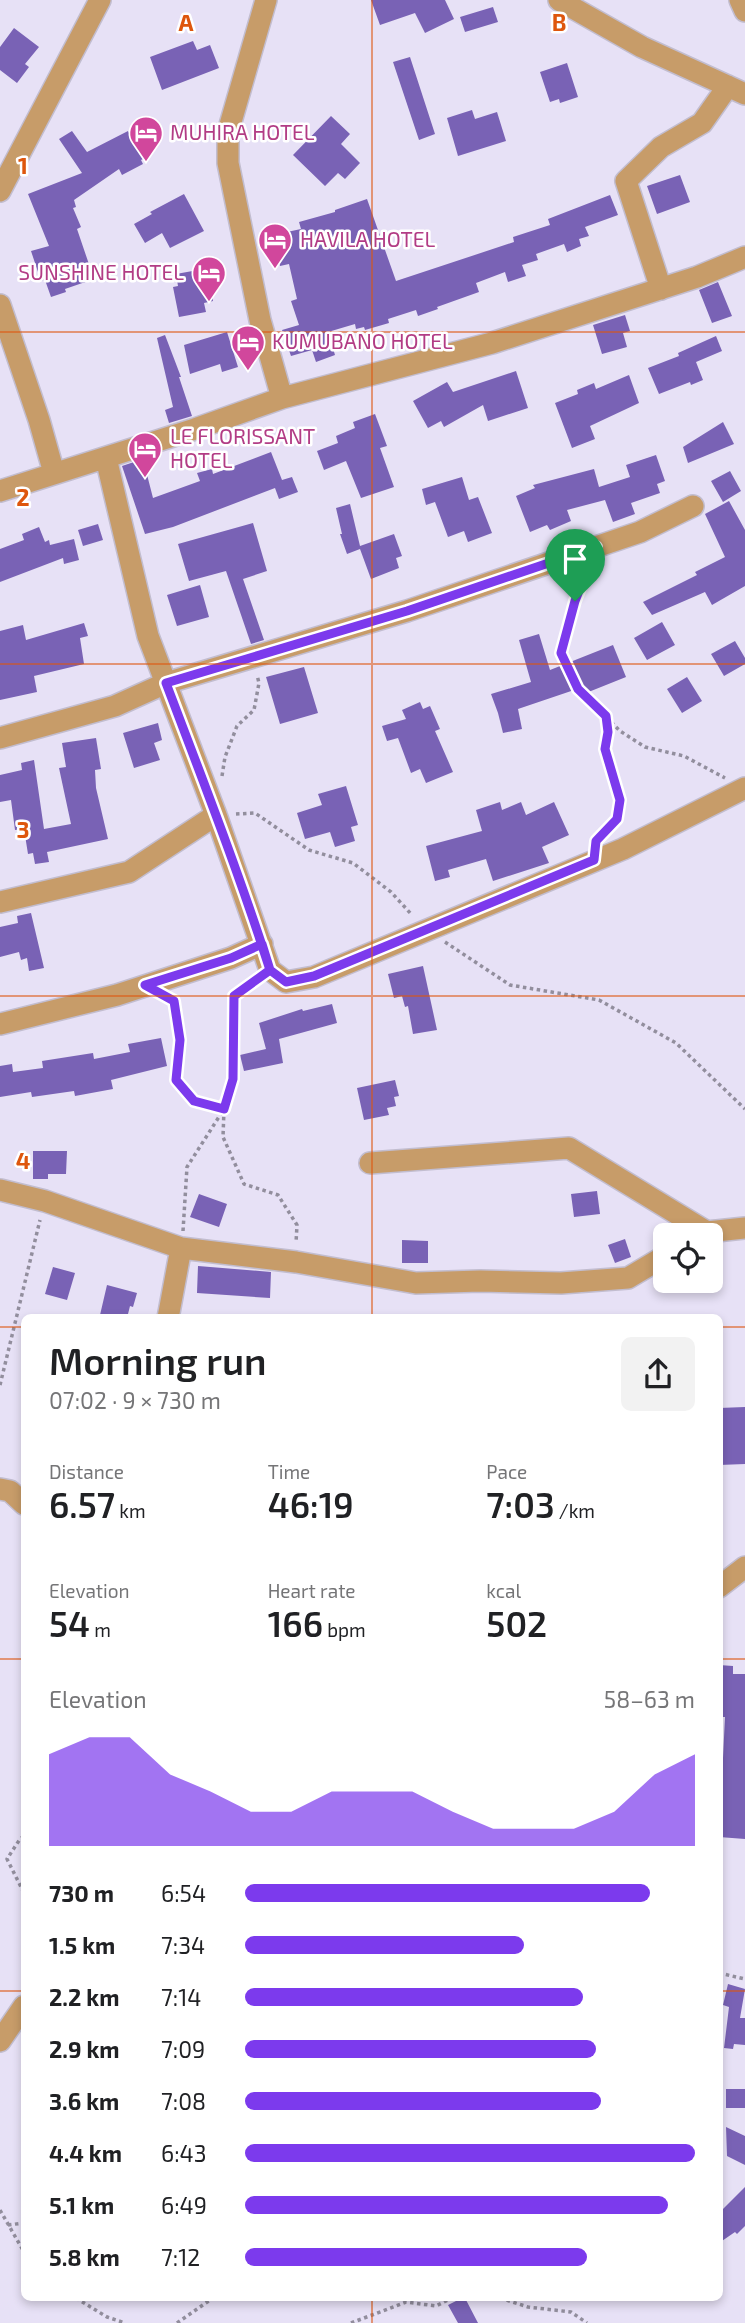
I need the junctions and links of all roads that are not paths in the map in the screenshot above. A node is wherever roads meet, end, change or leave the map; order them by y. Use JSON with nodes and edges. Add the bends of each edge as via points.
{"nodes":[{"id":1,"x":266,"y":0,"type":"edge"},
{"id":2,"x":559,"y":0,"type":"edge"},
{"id":3,"x":740,"y":0,"type":"edge"},
{"id":4,"x":92,"y":3,"type":"edge"},
{"id":5,"x":745,"y":11,"type":"edge"},
{"id":6,"x":736,"y":90,"type":"edge"},
{"id":7,"x":0,"y":191,"type":"edge"},
{"id":8,"x":745,"y":257,"type":"edge"},
{"id":9,"x":660,"y":289,"type":"junction"},
{"id":10,"x":0,"y":305,"type":"edge"},
{"id":11,"x":282,"y":398,"type":"junction"},
{"id":12,"x":106,"y":458,"type":"junction"},
{"id":13,"x":54,"y":473,"type":"junction"},
{"id":14,"x":0,"y":491,"type":"edge"},
{"id":15,"x":693,"y":506,"type":"dead end"},
{"id":16,"x":166,"y":683,"type":"junction"},
{"id":17,"x":0,"y":738,"type":"edge"},
{"id":18,"x":736,"y":784,"type":"edge"},
{"id":19,"x":216,"y":815,"type":"junction"},
{"id":20,"x":0,"y":902,"type":"edge"},
{"id":21,"x":262,"y":944,"type":"junction"},
{"id":22,"x":0,"y":1024,"type":"edge"},
{"id":23,"x":370,"y":1163,"type":"dead end"},
{"id":24,"x":0,"y":1190,"type":"edge"},
{"id":25,"x":687,"y":1223,"type":"edge"},
{"id":26,"x":745,"y":1228,"type":"edge"},
{"id":27,"x":723,"y":1231,"type":"edge"},
{"id":28,"x":181,"y":1248,"type":"junction"},
{"id":29,"x":653,"y":1263,"type":"edge"},
{"id":30,"x":169,"y":1314,"type":"edge"},
{"id":31,"x":0,"y":1489,"type":"edge"},
{"id":32,"x":21,"y":1501,"type":"edge"},
{"id":33,"x":745,"y":1567,"type":"edge"},
{"id":34,"x":723,"y":1584,"type":"edge"},
{"id":35,"x":21,"y":2010,"type":"edge"},
{"id":36,"x":0,"y":2041,"type":"edge"}],
"edges":[{"from":1,"to":11,"type":"street","via":[[228,132],[228,163],[260,320]]},
{"from":2,"to":6,"type":"street","via":[[642,47]]},
{"from":3,"to":5,"type":"street"},
{"from":4,"to":7,"type":"street"},
{"from":6,"to":9,"type":"street","via":[[702,123],[661,147],[626,181]]},
{"from":8,"to":9,"type":"street"},
{"from":9,"to":11,"type":"street","via":[[492,343]]},
{"from":10,"to":13,"type":"street"},
{"from":11,"to":12,"type":"street"},
{"from":12,"to":13,"type":"street"},
{"from":12,"to":16,"type":"street","via":[[149,636]]},
{"from":13,"to":14,"type":"street"},
{"from":15,"to":16,"type":"street","via":[[640,532],[407,611]]},
{"from":16,"to":17,"type":"street","via":[[115,706]]},
{"from":16,"to":19,"type":"street"},
{"from":18,"to":21,"type":"street","via":[[594,860],[314,976],[286,982],[270,970]]},
{"from":19,"to":20,"type":"street","via":[[129,872]]},
{"from":19,"to":21,"type":"street"},
{"from":21,"to":22,"type":"street","via":[[117,995]]},
{"from":23,"to":25,"type":"street","via":[[569,1148]]},
{"from":24,"to":28,"type":"street"},
{"from":26,"to":27,"type":"street"},
{"from":28,"to":29,"type":"street","via":[[416,1283],[628,1278]]},
{"from":28,"to":30,"type":"street"},
{"from":31,"to":32,"type":"street","via":[[10,1490]]},
{"from":33,"to":34,"type":"street"},
{"from":35,"to":36,"type":"street"}]}
